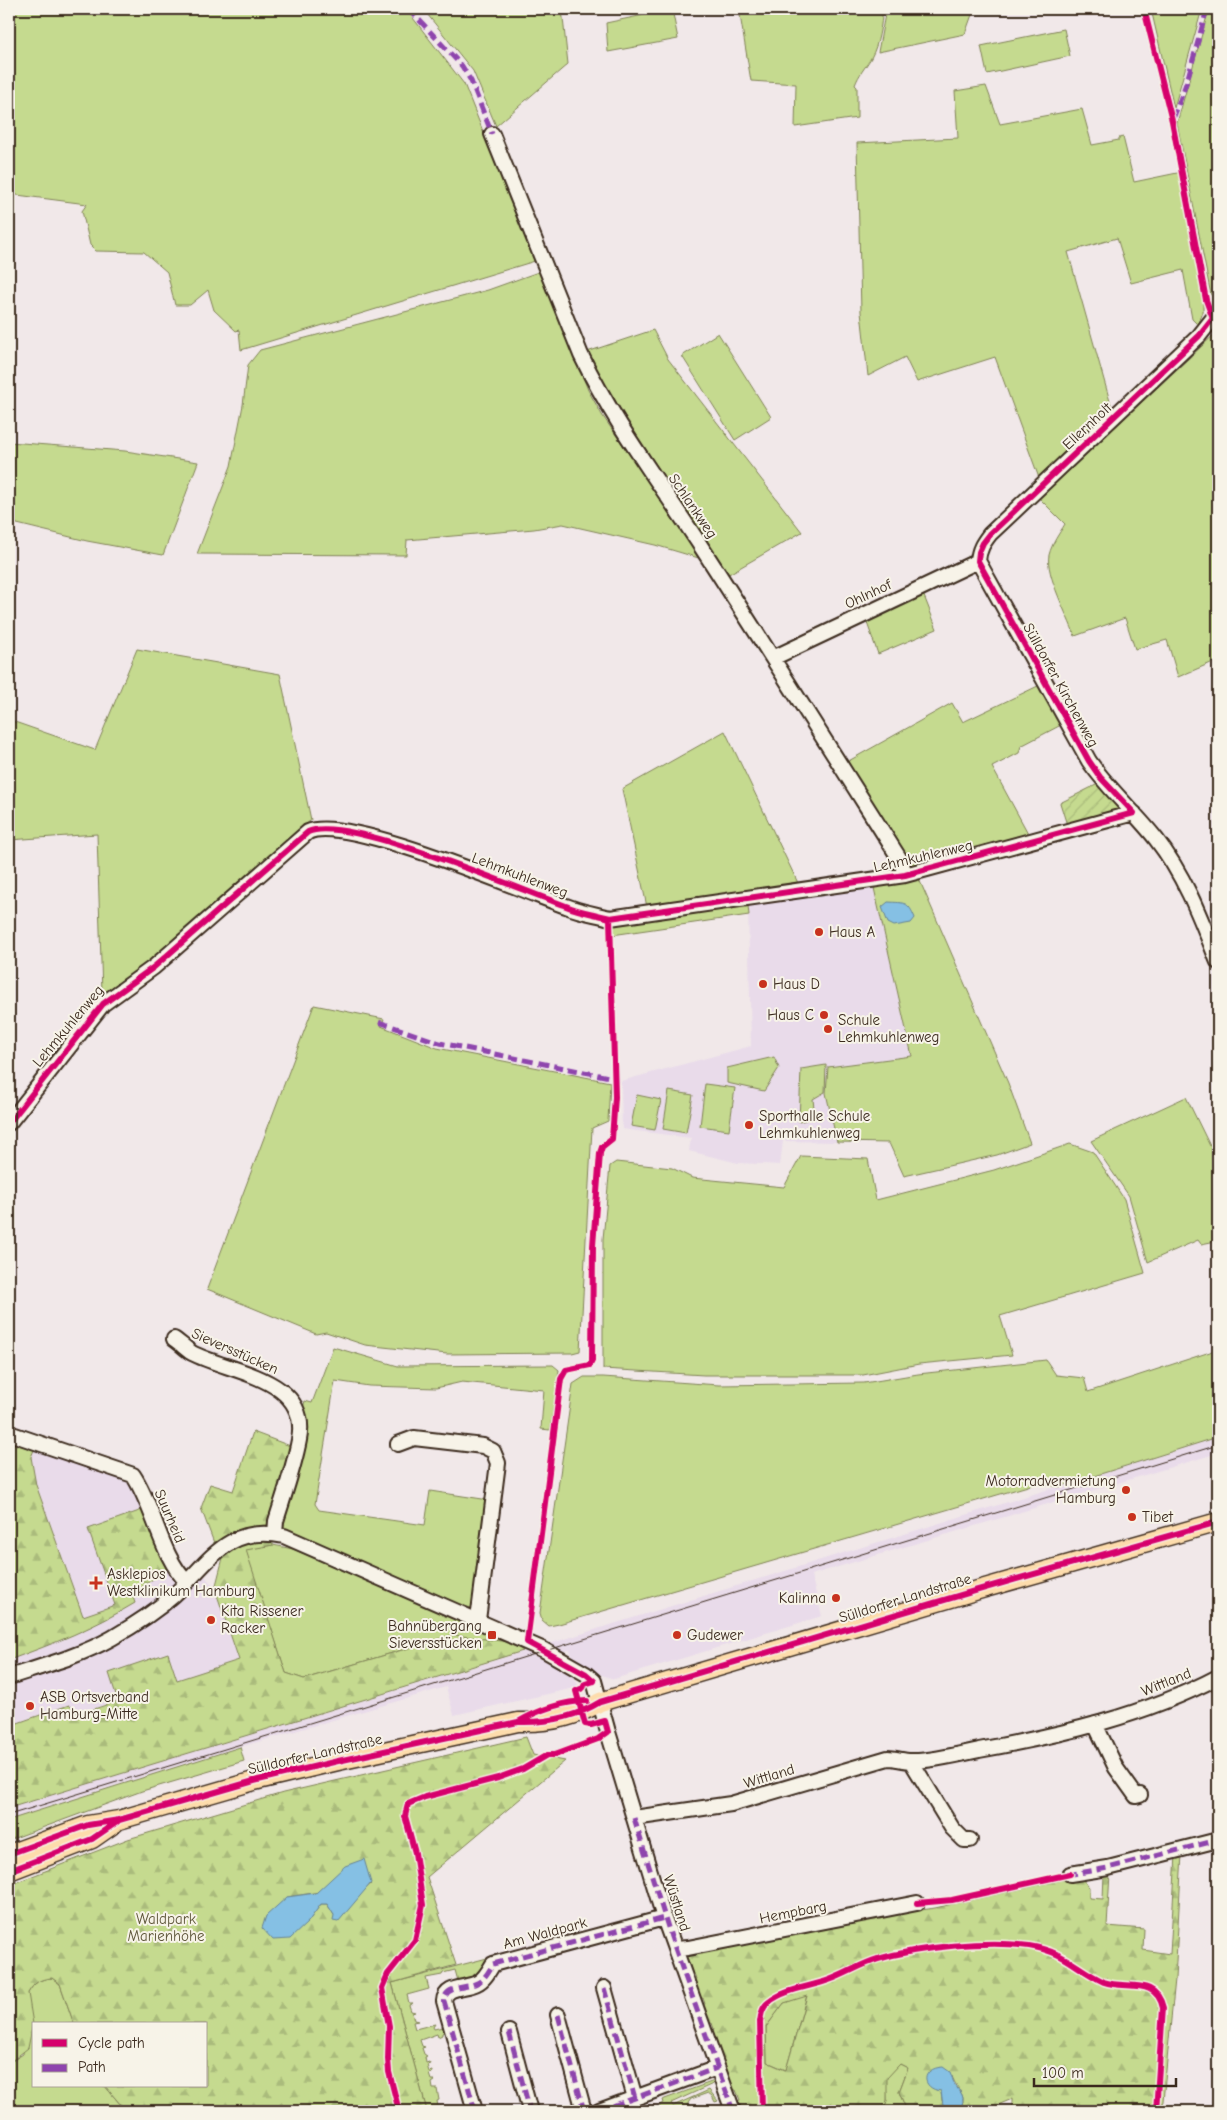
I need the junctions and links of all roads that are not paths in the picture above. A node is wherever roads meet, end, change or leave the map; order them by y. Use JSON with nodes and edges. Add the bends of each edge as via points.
{"nodes":[{"id":1,"x":492,"y":134,"type":"dead end"},
{"id":2,"x":1218,"y":312,"type":"edge"},
{"id":3,"x":978,"y":561,"type":"junction"},
{"id":4,"x":773,"y":658,"type":"junction"},
{"id":5,"x":1134,"y":814,"type":"junction"},
{"id":6,"x":906,"y":875,"type":"junction"},
{"id":7,"x":1218,"y":962,"type":"edge"},
{"id":8,"x":9,"y":1122,"type":"edge"},
{"id":9,"x":174,"y":1339,"type":"dead end"},
{"id":10,"x":9,"y":1433,"type":"edge"},
{"id":11,"x":398,"y":1444,"type":"dead end"},
{"id":12,"x":1218,"y":1522,"type":"edge"},
{"id":13,"x":275,"y":1534,"type":"junction"},
{"id":14,"x":187,"y":1582,"type":"junction"},
{"id":15,"x":478,"y":1620,"type":"junction"},
{"id":16,"x":1218,"y":1677,"type":"edge"},
{"id":17,"x":9,"y":1678,"type":"edge"},
{"id":18,"x":600,"y":1702,"type":"junction"},
{"id":19,"x":1095,"y":1724,"type":"junction"},
{"id":20,"x":911,"y":1761,"type":"junction"},
{"id":21,"x":1140,"y":1795,"type":"dead end"},
{"id":22,"x":634,"y":1818,"type":"junction"},
{"id":23,"x":119,"y":1820,"type":"junction"},
{"id":24,"x":970,"y":1840,"type":"dead end"},
{"id":25,"x":1218,"y":1840,"type":"edge"},
{"id":26,"x":9,"y":1854,"type":"edge"},
{"id":27,"x":9,"y":1871,"type":"edge"},
{"id":28,"x":1070,"y":1874,"type":"dead end"},
{"id":29,"x":918,"y":1903,"type":"dead end"},
{"id":30,"x":664,"y":1918,"type":"junction"},
{"id":31,"x":675,"y":1949,"type":"junction"},
{"id":32,"x":604,"y":1988,"type":"dead end"},
{"id":33,"x":558,"y":2015,"type":"dead end"},
{"id":34,"x":509,"y":2032,"type":"dead end"},
{"id":35,"x":717,"y":2068,"type":"junction"},
{"id":36,"x":636,"y":2098,"type":"junction"},
{"id":37,"x":474,"y":2111,"type":"edge"},
{"id":38,"x":530,"y":2111,"type":"edge"},
{"id":39,"x":584,"y":2111,"type":"edge"},
{"id":40,"x":598,"y":2111,"type":"edge"},
{"id":41,"x":733,"y":2111,"type":"edge"}],
"edges":[{"from":1,"to":4,"type":"street","name":"Schlankweg","via":[[596,385]]},
{"from":2,"to":3,"type":"street","name":"Ellernholt","via":[[1199,336],[990,534],[979,552]]},
{"from":3,"to":4,"type":"street","name":"Ohlnhof"},
{"from":3,"to":5,"type":"street","name":"Sülldorfer Kirchenweg","via":[[1089,761]]},
{"from":4,"to":6,"type":"street","name":"Schlankweg","via":[[901,861]]},
{"from":5,"to":6,"type":"street","name":"Lehmkuhlenweg"},
{"from":5,"to":7,"type":"street","name":"Sülldorfer Kirchenweg","via":[[1156,839],[1185,883]]},
{"from":6,"to":8,"type":"street","name":"Lehmkuhlenweg","via":[[610,918],[569,908],[401,845],[316,828],[154,967],[104,1004]]},
{"from":9,"to":13,"type":"street","name":"Sieversstücken","via":[[191,1352],[275,1386],[295,1405],[300,1439]]},
{"from":10,"to":14,"type":"street","name":"Suurheid","via":[[133,1475],[149,1504],[173,1565]]},
{"from":11,"to":15,"type":"street","via":[[414,1438],[483,1446],[493,1451],[498,1463]]},
{"from":12,"to":18,"type":"main road","name":"Sülldorfer Landstraße"},
{"from":13,"to":14,"type":"street","via":[[253,1534],[229,1542],[218,1549]]},
{"from":13,"to":15,"type":"street"},
{"from":14,"to":17,"type":"street","via":[[170,1598],[112,1638],[89,1650]]},
{"from":15,"to":18,"type":"street","via":[[544,1650],[586,1674],[594,1681]]},
{"from":16,"to":19,"type":"street","name":"Wittland","via":[[1172,1698]]},
{"from":18,"to":22,"type":"street","name":"Wüstland"},
{"from":18,"to":23,"type":"main road","name":"Sülldorfer Landstraße","via":[[579,1701],[536,1712],[518,1722],[296,1770]]},
{"from":19,"to":20,"type":"street","name":"Wittland","via":[[1027,1741]]},
{"from":19,"to":21,"type":"street","via":[[1116,1768],[1136,1796]]},
{"from":20,"to":22,"type":"street","name":"Wittland","via":[[888,1758],[731,1804]]},
{"from":20,"to":24,"type":"street","via":[[952,1828],[964,1840]]},
{"from":22,"to":30,"type":"street","name":"Wüstland"},
{"from":23,"to":26,"type":"main road","name":"Sülldorfer Landstraße","via":[[88,1825]]},
{"from":23,"to":27,"type":"main road","name":"Sülldorfer Landstraße","via":[[92,1839]]},
{"from":25,"to":28,"type":"street","via":[[1108,1868]]},
{"from":29,"to":31,"type":"street","name":"Hempbarg"},
{"from":30,"to":31,"type":"street","name":"Wüstland"},
{"from":30,"to":37,"type":"street","name":"Am Waldpark","via":[[492,1964],[479,1983],[444,1995]]},
{"from":31,"to":35,"type":"street","name":"Wüstland"},
{"from":32,"to":36,"type":"street"},
{"from":33,"to":39,"type":"street"},
{"from":34,"to":38,"type":"street"},
{"from":35,"to":36,"type":"street"},
{"from":35,"to":41,"type":"street","name":"Wüstland"},
{"from":36,"to":40,"type":"street"}]}
